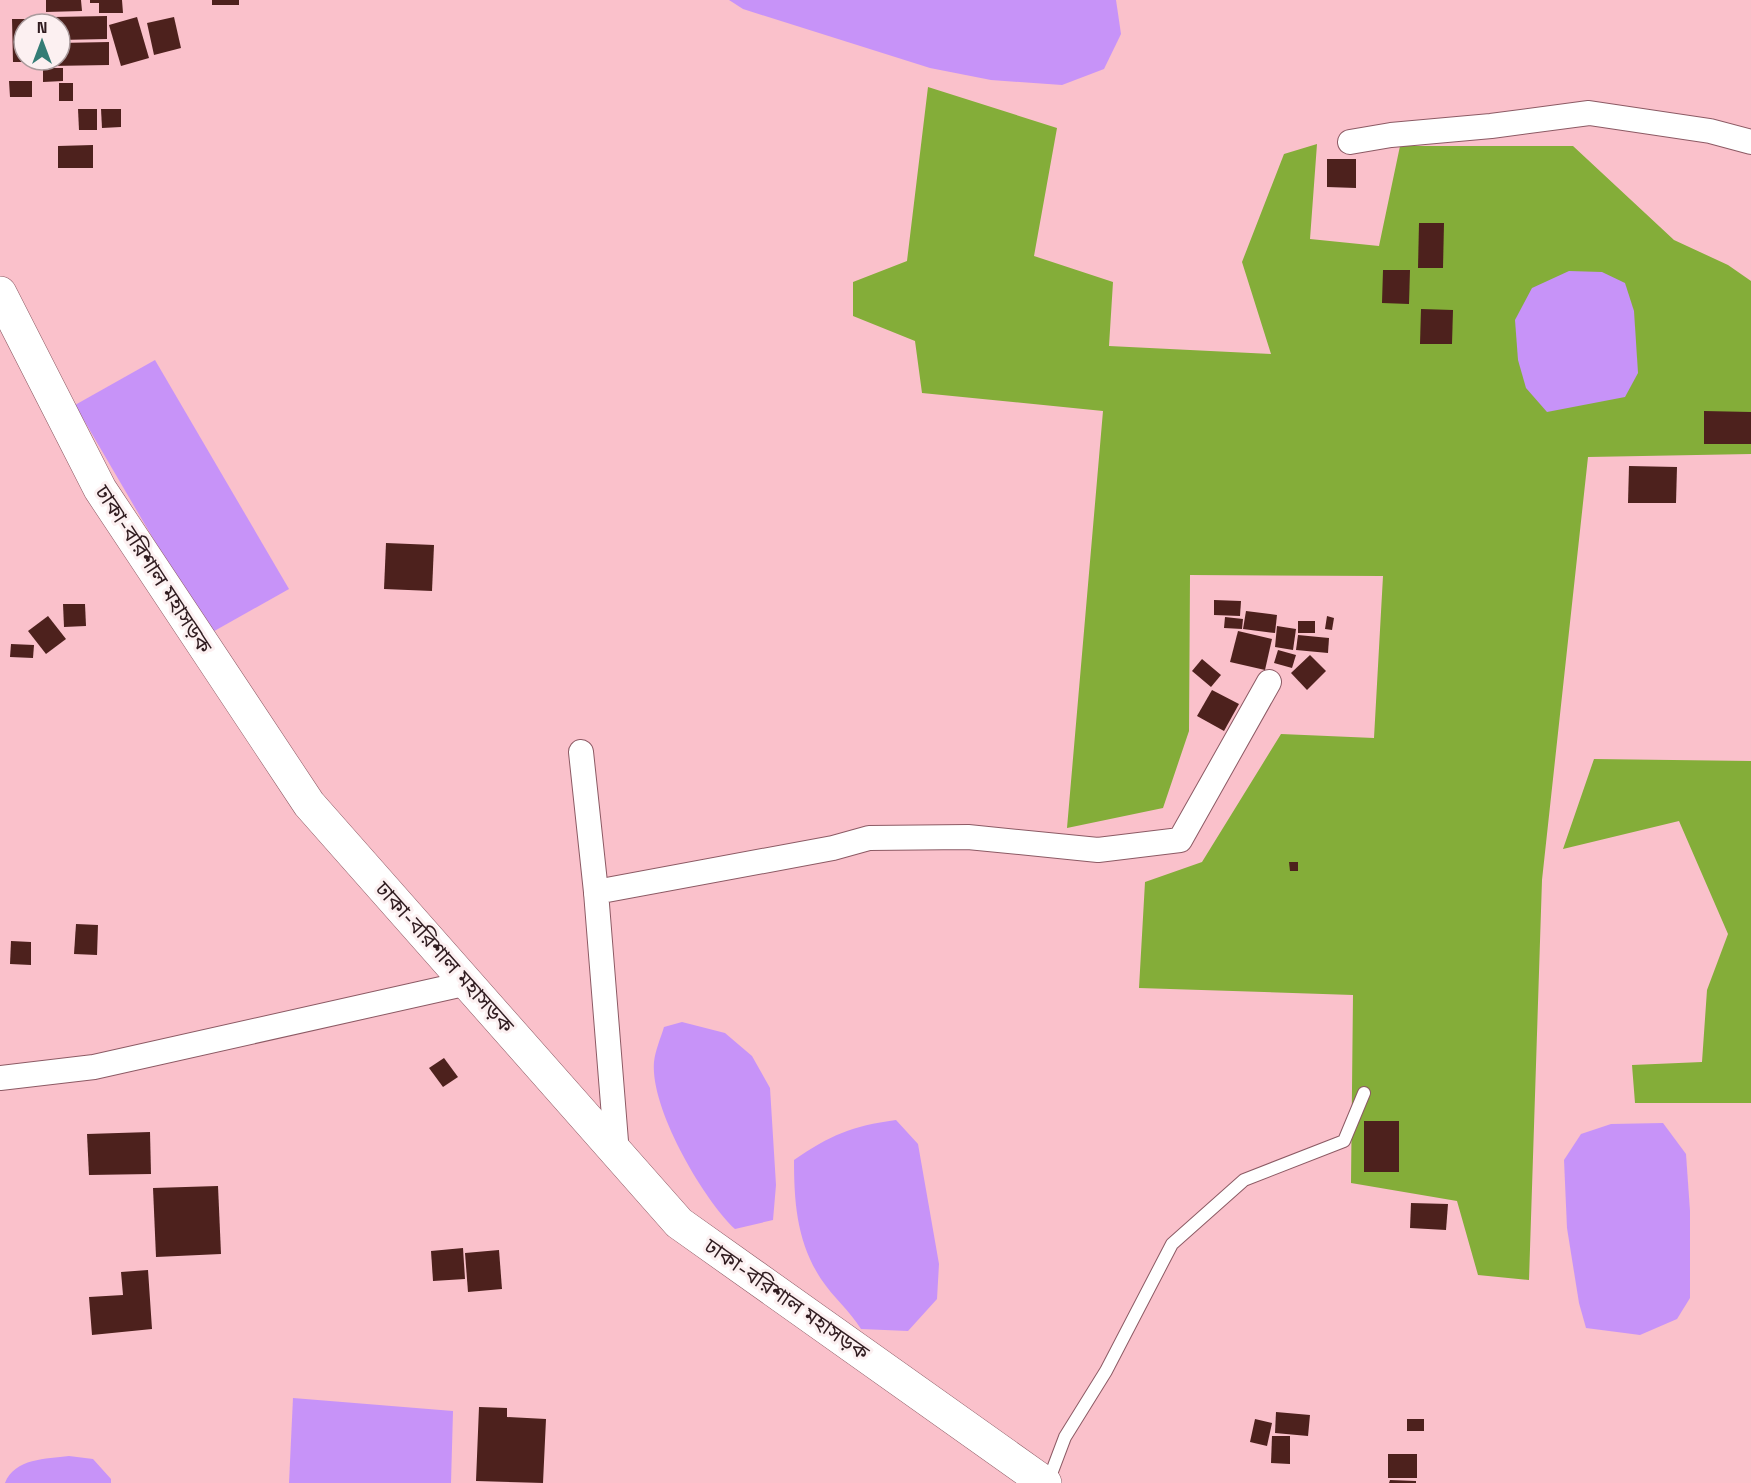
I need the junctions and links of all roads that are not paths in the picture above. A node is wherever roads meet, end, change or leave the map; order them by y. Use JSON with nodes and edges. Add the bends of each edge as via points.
{"nodes":[{"id":1,"x":1350,"y":142,"type":"dead end"},
{"id":2,"x":1751,"y":142,"type":"edge"},
{"id":3,"x":0,"y":293,"type":"edge"},
{"id":4,"x":1269,"y":682,"type":"dead end"},
{"id":5,"x":581,"y":752,"type":"dead end"},
{"id":6,"x":596,"y":892,"type":"junction"},
{"id":7,"x":468,"y":984,"type":"junction"},
{"id":8,"x":0,"y":1078,"type":"edge"},
{"id":9,"x":1364,"y":1093,"type":"dead end"},
{"id":10,"x":627,"y":1162,"type":"junction"},
{"id":11,"x":1046,"y":1483,"type":"edge"}],
"edges":[{"from":1,"to":2,"type":"street","via":[[1589,113],[1710,131]]},
{"from":3,"to":7,"type":"highway","name":"ঢাকা-বরিশাল মহাসড়ক","via":[[100,489],[309,804]]},
{"from":4,"to":6,"type":"street","via":[[1180,840],[1098,850],[968,837],[869,838]]},
{"from":5,"to":6,"type":"street"},
{"from":6,"to":10,"type":"street","via":[[617,1154]]},
{"from":7,"to":8,"type":"street","via":[[94,1068]]},
{"from":7,"to":10,"type":"highway","name":"ঢাকা-বরিশাল মহাসড়ক"},
{"from":9,"to":11,"type":"lane","via":[[1344,1141],[1244,1180],[1172,1244],[1106,1371],[1065,1437]]},
{"from":10,"to":11,"type":"highway","name":"ঢাকা-বরিশাল মহাসড়ক","via":[[679,1222]]}]}
